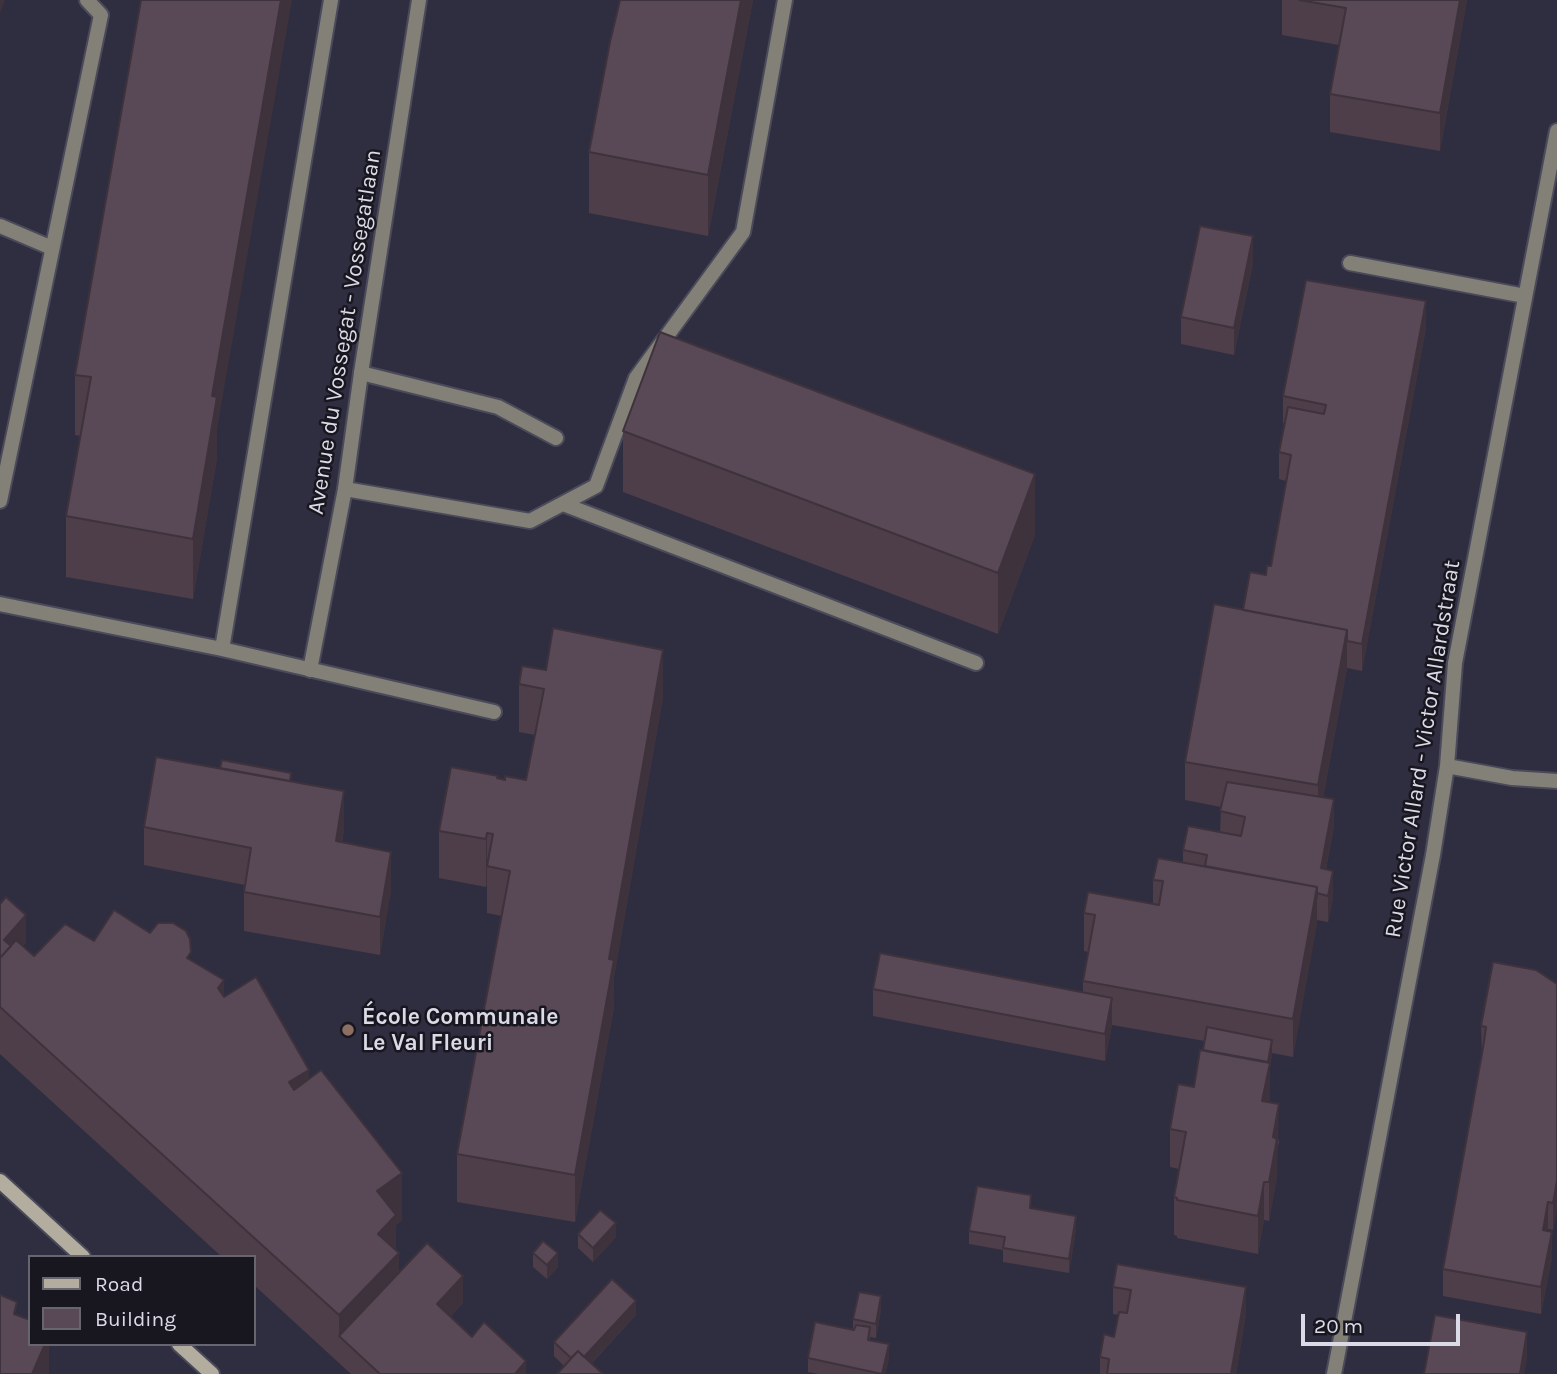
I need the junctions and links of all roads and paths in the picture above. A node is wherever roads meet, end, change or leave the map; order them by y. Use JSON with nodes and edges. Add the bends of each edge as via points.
{"nodes":[{"id":1,"x":87,"y":0,"type":"edge"},
{"id":2,"x":331,"y":0,"type":"edge"},
{"id":3,"x":419,"y":0,"type":"edge"},
{"id":4,"x":785,"y":0,"type":"edge"},
{"id":5,"x":1557,"y":131,"type":"edge"},
{"id":6,"x":0,"y":226,"type":"edge"},
{"id":7,"x":52,"y":248,"type":"junction"},
{"id":8,"x":1350,"y":263,"type":"dead end"},
{"id":9,"x":1525,"y":296,"type":"junction"},
{"id":10,"x":360,"y":373,"type":"junction"},
{"id":11,"x":556,"y":438,"type":"dead end"},
{"id":12,"x":345,"y":489,"type":"junction"},
{"id":13,"x":0,"y":501,"type":"edge"},
{"id":14,"x":563,"y":504,"type":"junction"},
{"id":15,"x":0,"y":604,"type":"edge"},
{"id":16,"x":222,"y":649,"type":"junction"},
{"id":17,"x":976,"y":663,"type":"dead end"},
{"id":18,"x":310,"y":670,"type":"junction"},
{"id":19,"x":494,"y":712,"type":"dead end"},
{"id":20,"x":1447,"y":766,"type":"junction"},
{"id":21,"x":1557,"y":781,"type":"edge"},
{"id":22,"x":0,"y":1181,"type":"edge"},
{"id":23,"x":81,"y":1255,"type":"edge"},
{"id":24,"x":181,"y":1346,"type":"edge"},
{"id":25,"x":212,"y":1374,"type":"edge"},
{"id":26,"x":1334,"y":1374,"type":"edge"}],
"edges":[{"from":1,"to":7,"type":"street","via":[[100,15]]},
{"from":2,"to":16,"type":"street"},
{"from":3,"to":10,"type":"street","name":"Avenue du Vossegat - Vossegatlaan"},
{"from":4,"to":14,"type":"street","via":[[743,232],[636,378],[596,486]]},
{"from":5,"to":9,"type":"street","name":"Rue Victor Allard - Victor Allardstraat"},
{"from":6,"to":7,"type":"street"},
{"from":7,"to":13,"type":"street"},
{"from":8,"to":9,"type":"street"},
{"from":9,"to":20,"type":"street","name":"Rue Victor Allard - Victor Allardstraat","via":[[1455,663]]},
{"from":10,"to":11,"type":"street","via":[[498,407]]},
{"from":10,"to":12,"type":"street","name":"Avenue du Vossegat - Vossegatlaan"},
{"from":12,"to":14,"type":"street","via":[[530,521]]},
{"from":12,"to":18,"type":"street","name":"Avenue du Vossegat - Vossegatlaan"},
{"from":14,"to":17,"type":"street"},
{"from":15,"to":16,"type":"street"},
{"from":16,"to":18,"type":"street"},
{"from":18,"to":19,"type":"street"},
{"from":20,"to":21,"type":"street"},
{"from":20,"to":26,"type":"street","name":"Rue Victor Allard - Victor Allardstraat"},
{"from":22,"to":23,"type":"street"},
{"from":24,"to":25,"type":"street"}]}
